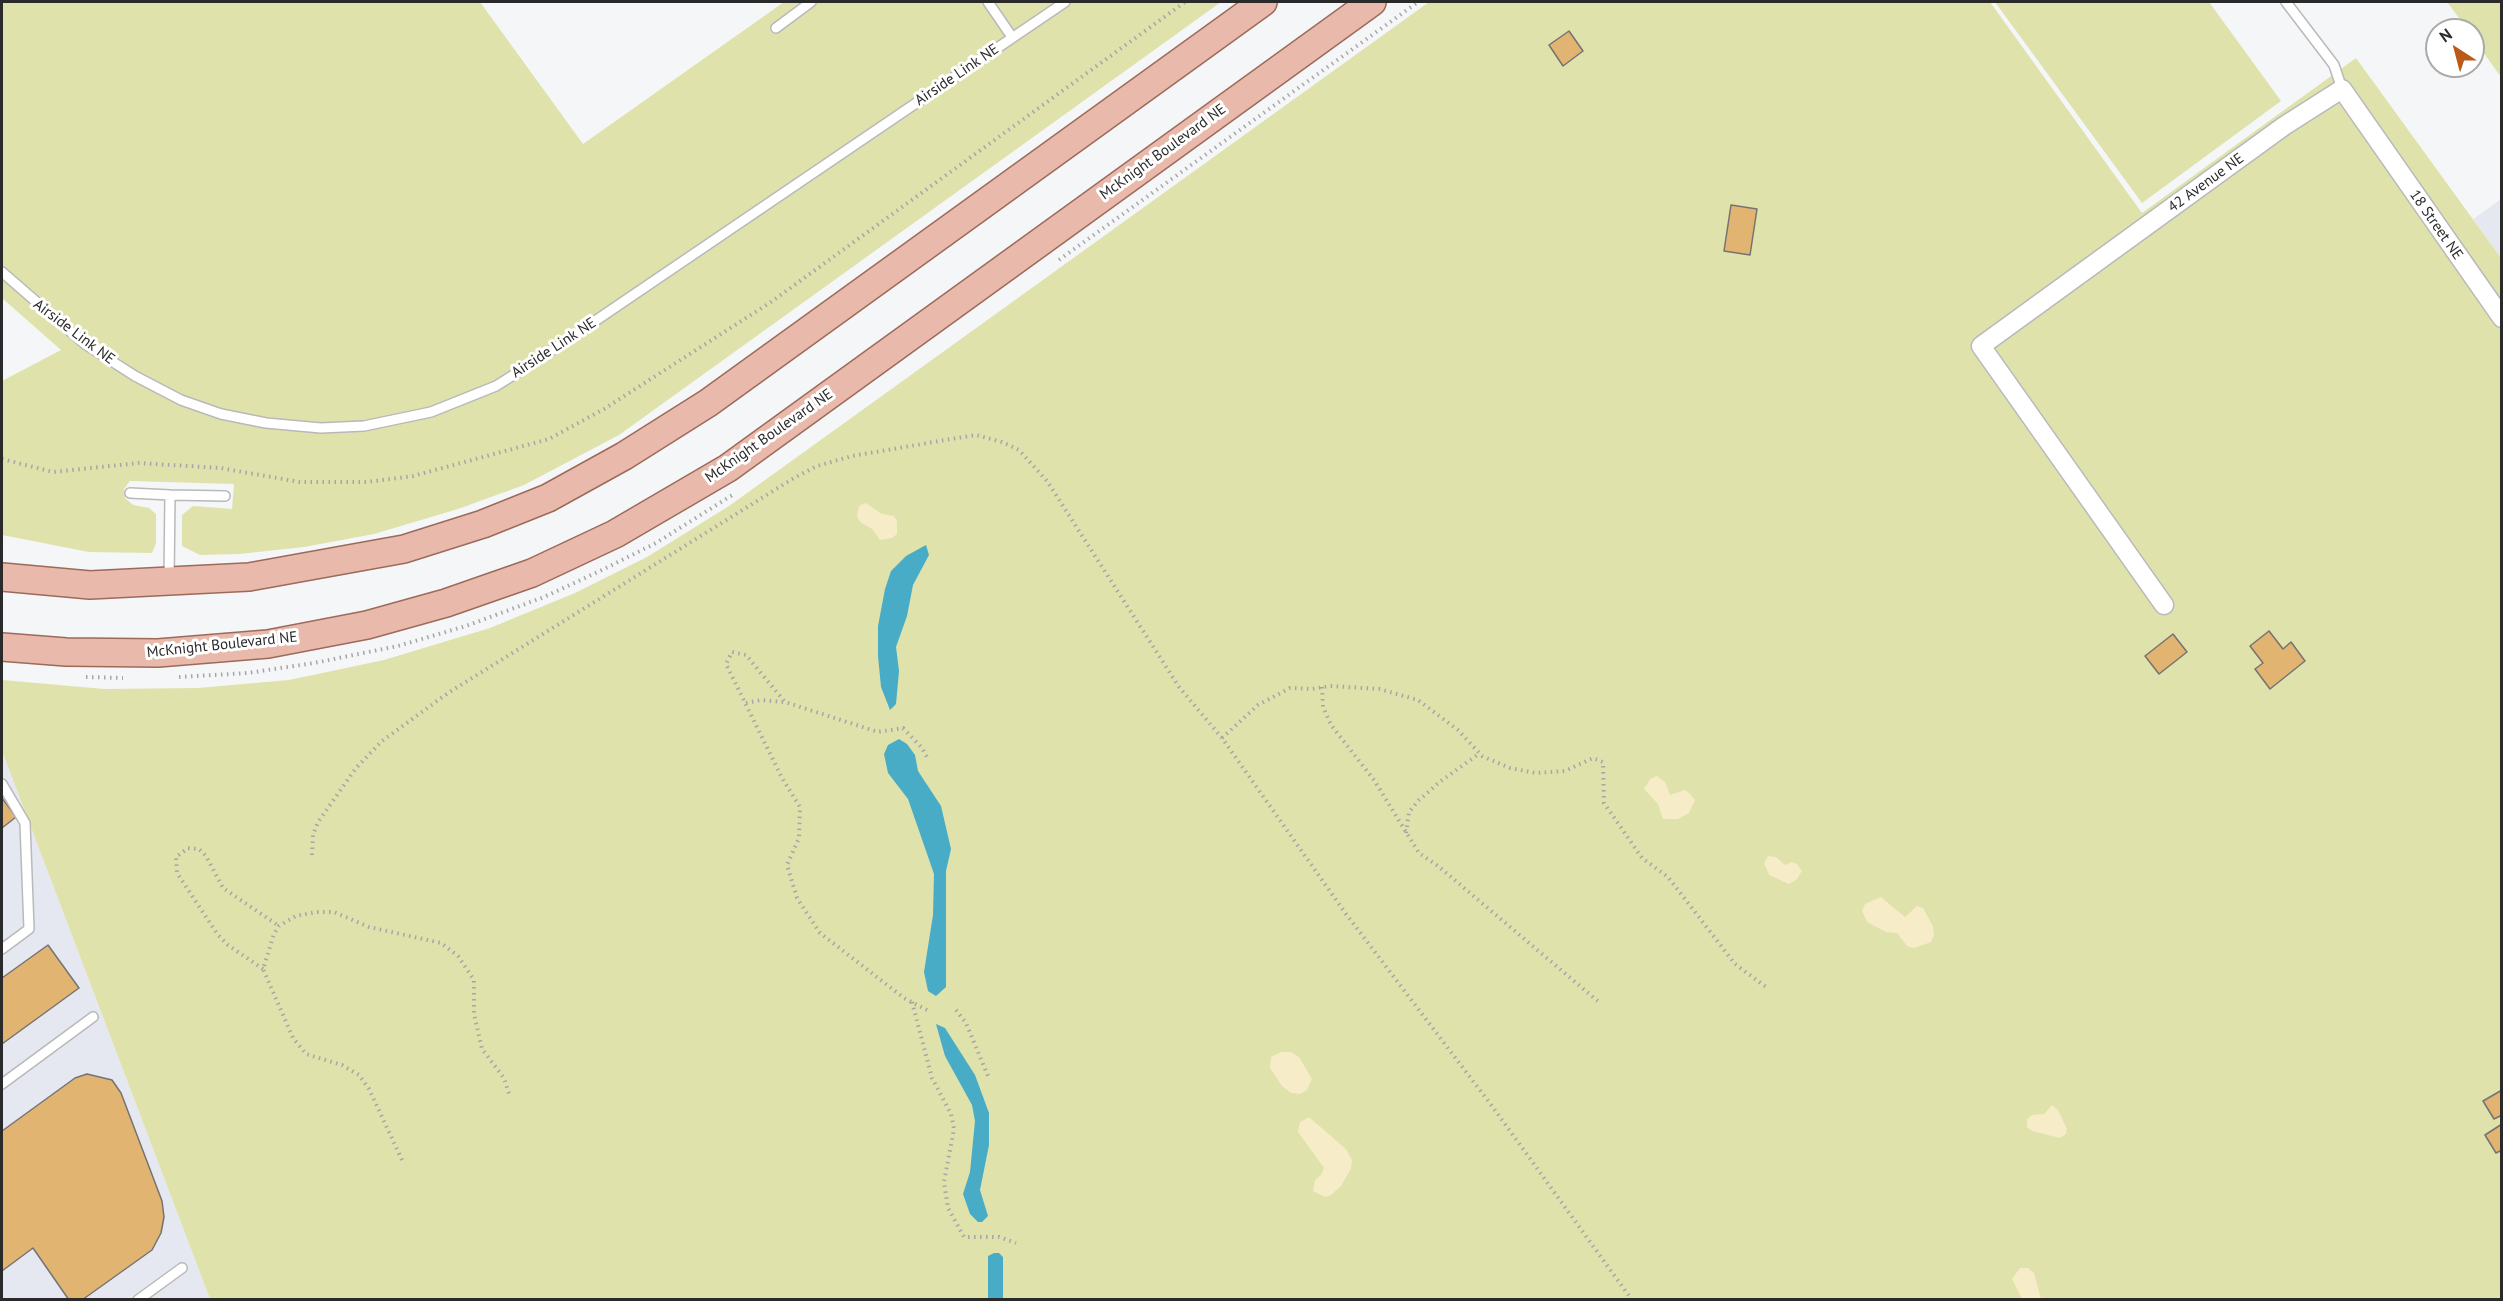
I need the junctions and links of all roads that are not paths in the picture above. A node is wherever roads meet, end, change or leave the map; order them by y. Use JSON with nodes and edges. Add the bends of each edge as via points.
{"nodes":[{"id":1,"x":811,"y":2,"type":"edge"},
{"id":2,"x":988,"y":2,"type":"edge"},
{"id":3,"x":1065,"y":2,"type":"edge"},
{"id":4,"x":1263,"y":2,"type":"edge"},
{"id":5,"x":1372,"y":2,"type":"edge"},
{"id":6,"x":2286,"y":2,"type":"edge"},
{"id":7,"x":776,"y":28,"type":"dead end"},
{"id":8,"x":1012,"y":37,"type":"junction"},
{"id":9,"x":2342,"y":89,"type":"junction"},
{"id":10,"x":2,"y":272,"type":"edge"},
{"id":11,"x":2502,"y":318,"type":"edge"},
{"id":12,"x":130,"y":494,"type":"dead end"},
{"id":13,"x":170,"y":495,"type":"junction"},
{"id":14,"x":225,"y":496,"type":"dead end"},
{"id":15,"x":2,"y":558,"type":"edge"},
{"id":16,"x":2,"y":577,"type":"edge"},
{"id":17,"x":169,"y":582,"type":"junction"},
{"id":18,"x":90,"y":585,"type":"junction"},
{"id":19,"x":2164,"y":605,"type":"dead end"},
{"id":20,"x":2,"y":647,"type":"edge"},
{"id":21,"x":2,"y":784,"type":"edge"},
{"id":22,"x":2,"y":949,"type":"edge"},
{"id":23,"x":93,"y":1017,"type":"dead end"},
{"id":24,"x":2,"y":1084,"type":"edge"},
{"id":25,"x":182,"y":1268,"type":"dead end"},
{"id":26,"x":138,"y":1299,"type":"edge"}],
"edges":[{"from":1,"to":7,"type":"lane"},
{"from":2,"to":8,"type":"lane"},
{"from":3,"to":8,"type":"lane","name":"Airside Link NE"},
{"from":4,"to":17,"type":"main road","via":[[708,403],[548,498],[404,549],[249,577]]},
{"from":5,"to":20,"type":"main road","name":"McKnight Boulevard NE","via":[[728,468],[615,534],[532,573],[446,603],[367,625],[279,642],[158,653]]},
{"from":6,"to":9,"type":"lane","via":[[2334,65]]},
{"from":8,"to":10,"type":"lane","name":"Airside Link NE","via":[[542,357],[496,386],[431,412],[364,426],[321,428],[221,414],[181,400],[95,350]]},
{"from":9,"to":11,"type":"street","name":"18 Street NE"},
{"from":9,"to":19,"type":"street","name":"42 Avenue NE","via":[[2284,126],[1981,346]]},
{"from":12,"to":13,"type":"lane"},
{"from":13,"to":14,"type":"lane"},
{"from":13,"to":17,"type":"lane"},
{"from":15,"to":18,"type":"main road","via":[[66,571]]},
{"from":16,"to":18,"type":"main road"},
{"from":17,"to":18,"type":"main road"},
{"from":21,"to":22,"type":"lane","via":[[25,823],[29,929]]},
{"from":23,"to":24,"type":"lane"},
{"from":25,"to":26,"type":"lane"}]}
